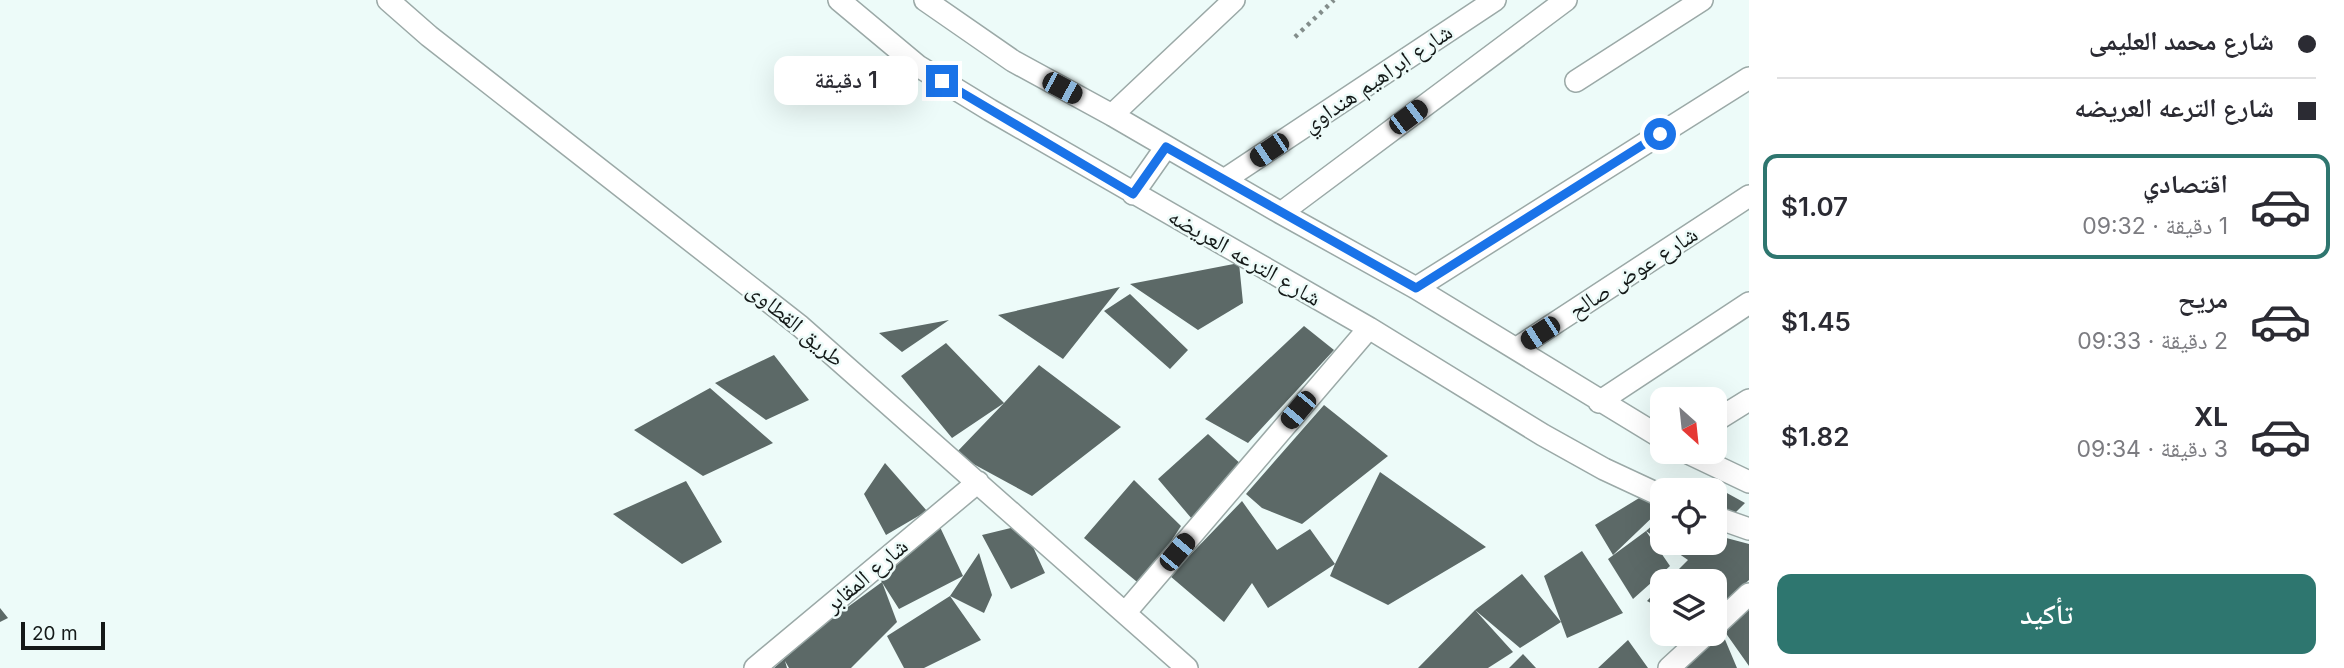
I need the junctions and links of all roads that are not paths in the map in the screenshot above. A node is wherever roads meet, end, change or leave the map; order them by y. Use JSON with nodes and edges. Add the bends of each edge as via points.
{"nodes":[{"id":1,"x":388,"y":0,"type":"edge"},
{"id":2,"x":839,"y":0,"type":"edge"},
{"id":3,"x":925,"y":0,"type":"edge"},
{"id":4,"x":1234,"y":0,"type":"edge"},
{"id":5,"x":1495,"y":0,"type":"edge"},
{"id":6,"x":1702,"y":0,"type":"edge"},
{"id":7,"x":1558,"y":2,"type":"edge"},
{"id":8,"x":1749,"y":78,"type":"edge"},
{"id":9,"x":1576,"y":81,"type":"dead end"},
{"id":10,"x":1112,"y":114,"type":"junction"},
{"id":11,"x":1166,"y":147,"type":"junction"},
{"id":12,"x":1224,"y":180,"type":"junction"},
{"id":13,"x":1133,"y":194,"type":"junction"},
{"id":14,"x":1749,"y":196,"type":"edge"},
{"id":15,"x":1281,"y":213,"type":"junction"},
{"id":16,"x":1416,"y":288,"type":"junction"},
{"id":17,"x":1745,"y":314,"type":"edge"},
{"id":18,"x":1369,"y":328,"type":"junction"},
{"id":19,"x":1517,"y":348,"type":"junction"},
{"id":20,"x":1749,"y":400,"type":"edge"},
{"id":21,"x":1599,"y":402,"type":"junction"},
{"id":22,"x":1727,"y":414,"type":"edge"},
{"id":23,"x":1650,"y":431,"type":"edge"},
{"id":24,"x":1711,"y":464,"type":"edge"},
{"id":25,"x":978,"y":482,"type":"junction"},
{"id":26,"x":1749,"y":482,"type":"edge"},
{"id":27,"x":1650,"y":490,"type":"edge"},
{"id":28,"x":1727,"y":521,"type":"edge"},
{"id":29,"x":1749,"y":529,"type":"edge"},
{"id":30,"x":1749,"y":594,"type":"edge"},
{"id":31,"x":1125,"y":613,"type":"junction"},
{"id":32,"x":1727,"y":615,"type":"edge"},
{"id":33,"x":1693,"y":646,"type":"edge"},
{"id":34,"x":755,"y":668,"type":"edge"},
{"id":35,"x":1187,"y":668,"type":"edge"},
{"id":36,"x":1669,"y":668,"type":"edge"}],
"edges":[{"from":1,"to":25,"type":"street","name":"طريق القطاوى","via":[[800,326]]},
{"from":2,"to":13,"type":"street","name":"شارع الترعه العريضه","via":[[918,66]]},
{"from":3,"to":10,"type":"street","via":[[1013,61]]},
{"from":4,"to":10,"type":"street"},
{"from":5,"to":12,"type":"street","name":"شارع ابراهيم هنداوي"},
{"from":6,"to":9,"type":"street"},
{"from":7,"to":15,"type":"street"},
{"from":8,"to":16,"type":"street"},
{"from":10,"to":11,"type":"street"},
{"from":11,"to":12,"type":"street"},
{"from":11,"to":13,"type":"street"},
{"from":12,"to":15,"type":"street"},
{"from":13,"to":18,"type":"street","name":"شارع الترعه العريضه"},
{"from":14,"to":19,"type":"street","name":"شارع عوض صالح"},
{"from":15,"to":16,"type":"street"},
{"from":16,"to":19,"type":"street"},
{"from":17,"to":21,"type":"street"},
{"from":18,"to":27,"type":"street","name":"شارع الترعه العريضه","via":[[1544,435]]},
{"from":18,"to":31,"type":"street"},
{"from":19,"to":21,"type":"street"},
{"from":20,"to":22,"type":"street"},
{"from":21,"to":23,"type":"street"},
{"from":24,"to":26,"type":"street"},
{"from":25,"to":31,"type":"street","name":"طريق القطاوى"},
{"from":25,"to":34,"type":"street","name":"شارع المقابر"},
{"from":28,"to":29,"type":"street"},
{"from":30,"to":32,"type":"street"},
{"from":31,"to":35,"type":"street","name":"طريق القطاوى"},
{"from":33,"to":36,"type":"street"}]}
